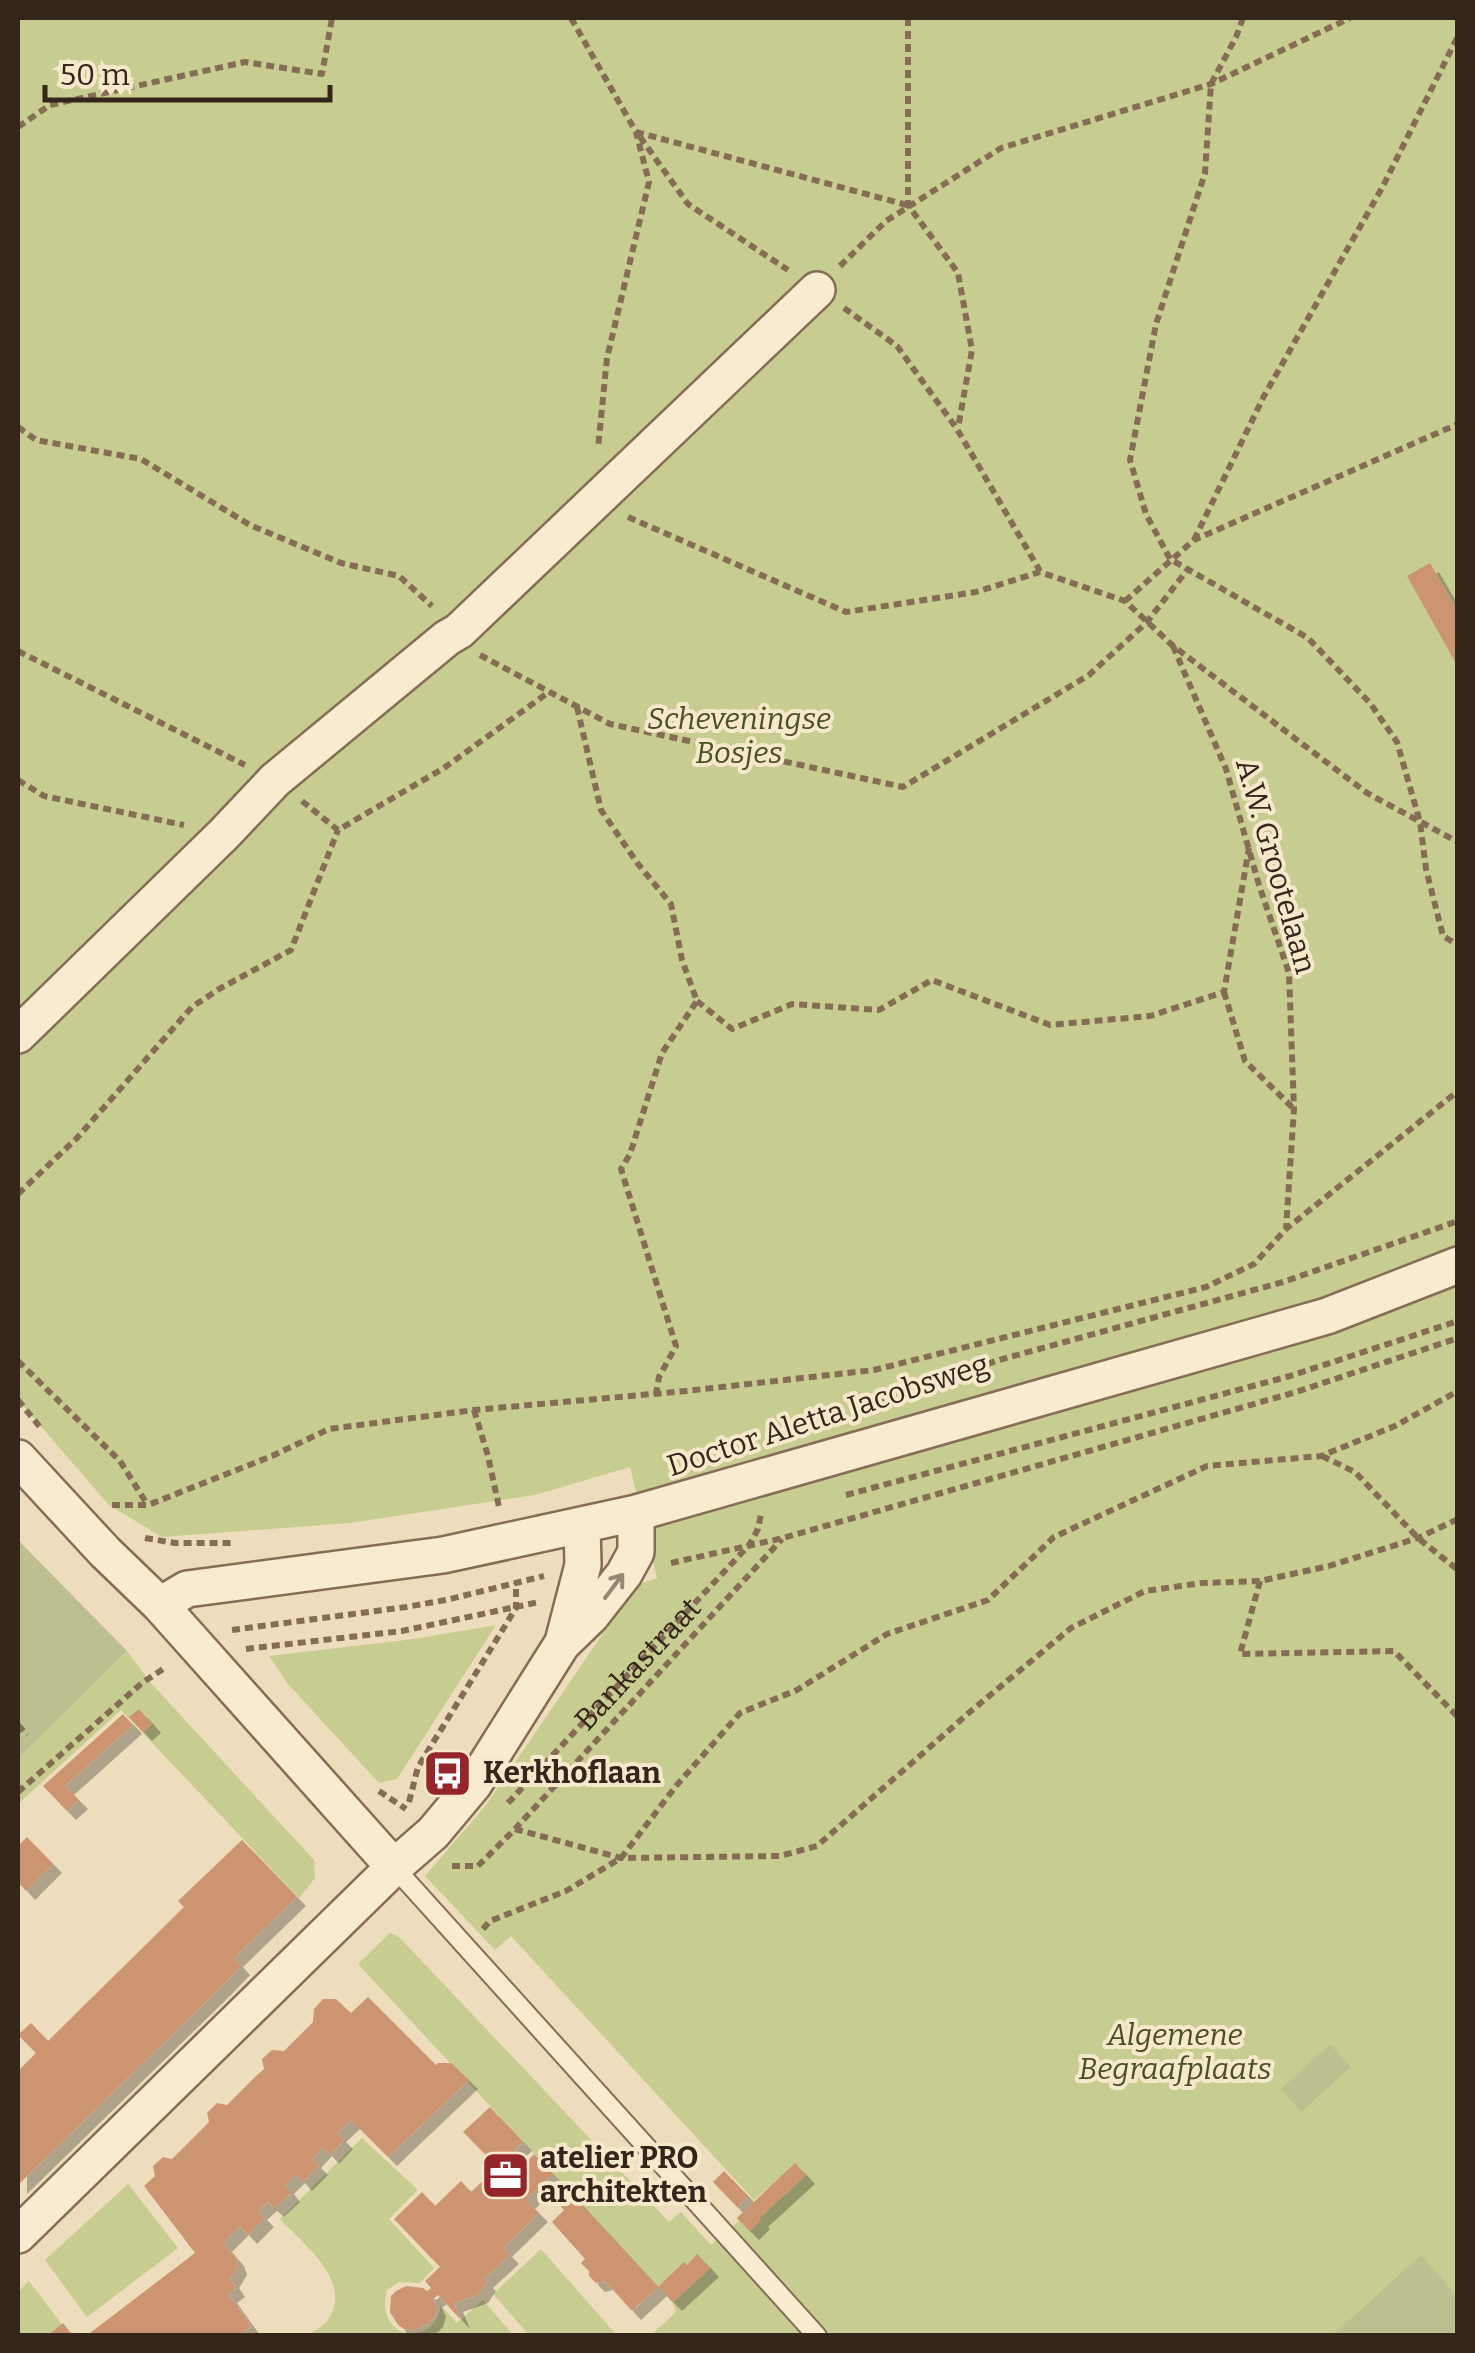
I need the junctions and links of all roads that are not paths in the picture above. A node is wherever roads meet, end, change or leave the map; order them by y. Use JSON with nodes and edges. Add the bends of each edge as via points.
{"nodes":[{"id":1,"x":817,"y":290,"type":"road end"},
{"id":2,"x":18,"y":1035,"type":"edge"},
{"id":3,"x":1458,"y":1265,"type":"edge"},
{"id":4,"x":18,"y":1458,"type":"edge"},
{"id":5,"x":636,"y":1513,"type":"junction"},
{"id":6,"x":582,"y":1526,"type":"junction"},
{"id":7,"x":160,"y":1604,"type":"junction"},
{"id":8,"x":562,"y":1644,"type":"junction"},
{"id":9,"x":394,"y":1866,"type":"junction"},
{"id":10,"x":18,"y":2235,"type":"edge"},
{"id":11,"x":817,"y":2336,"type":"edge"}],
"edges":[{"from":1,"to":2,"type":"street","via":[[453,634],[275,780]]},
{"from":3,"to":5,"type":"street","name":"Doctor Aletta Jacobsweg","via":[[1326,1316]]},
{"from":4,"to":7,"type":"street"},
{"from":5,"to":6,"type":"street","name":"Doctor Aletta Jacobsweg"},
{"from":8,"to":5,"type":"street","name":"Bankastraat","one_way":true,"via":[[624,1574],[636,1552]]},
{"from":6,"to":7,"type":"street","name":"Doctor Aletta Jacobsweg","via":[[503,1525],[443,1554],[187,1589]]},
{"from":6,"to":8,"type":"street","name":"Bankastraat","via":[[583,1565]]},
{"from":7,"to":9,"type":"street"},
{"from":8,"to":9,"type":"street","name":"Bankastraat","via":[[474,1784],[434,1834]]},
{"from":9,"to":10,"type":"street","name":"Bankastraat"},
{"from":9,"to":11,"type":"lane"}]}
